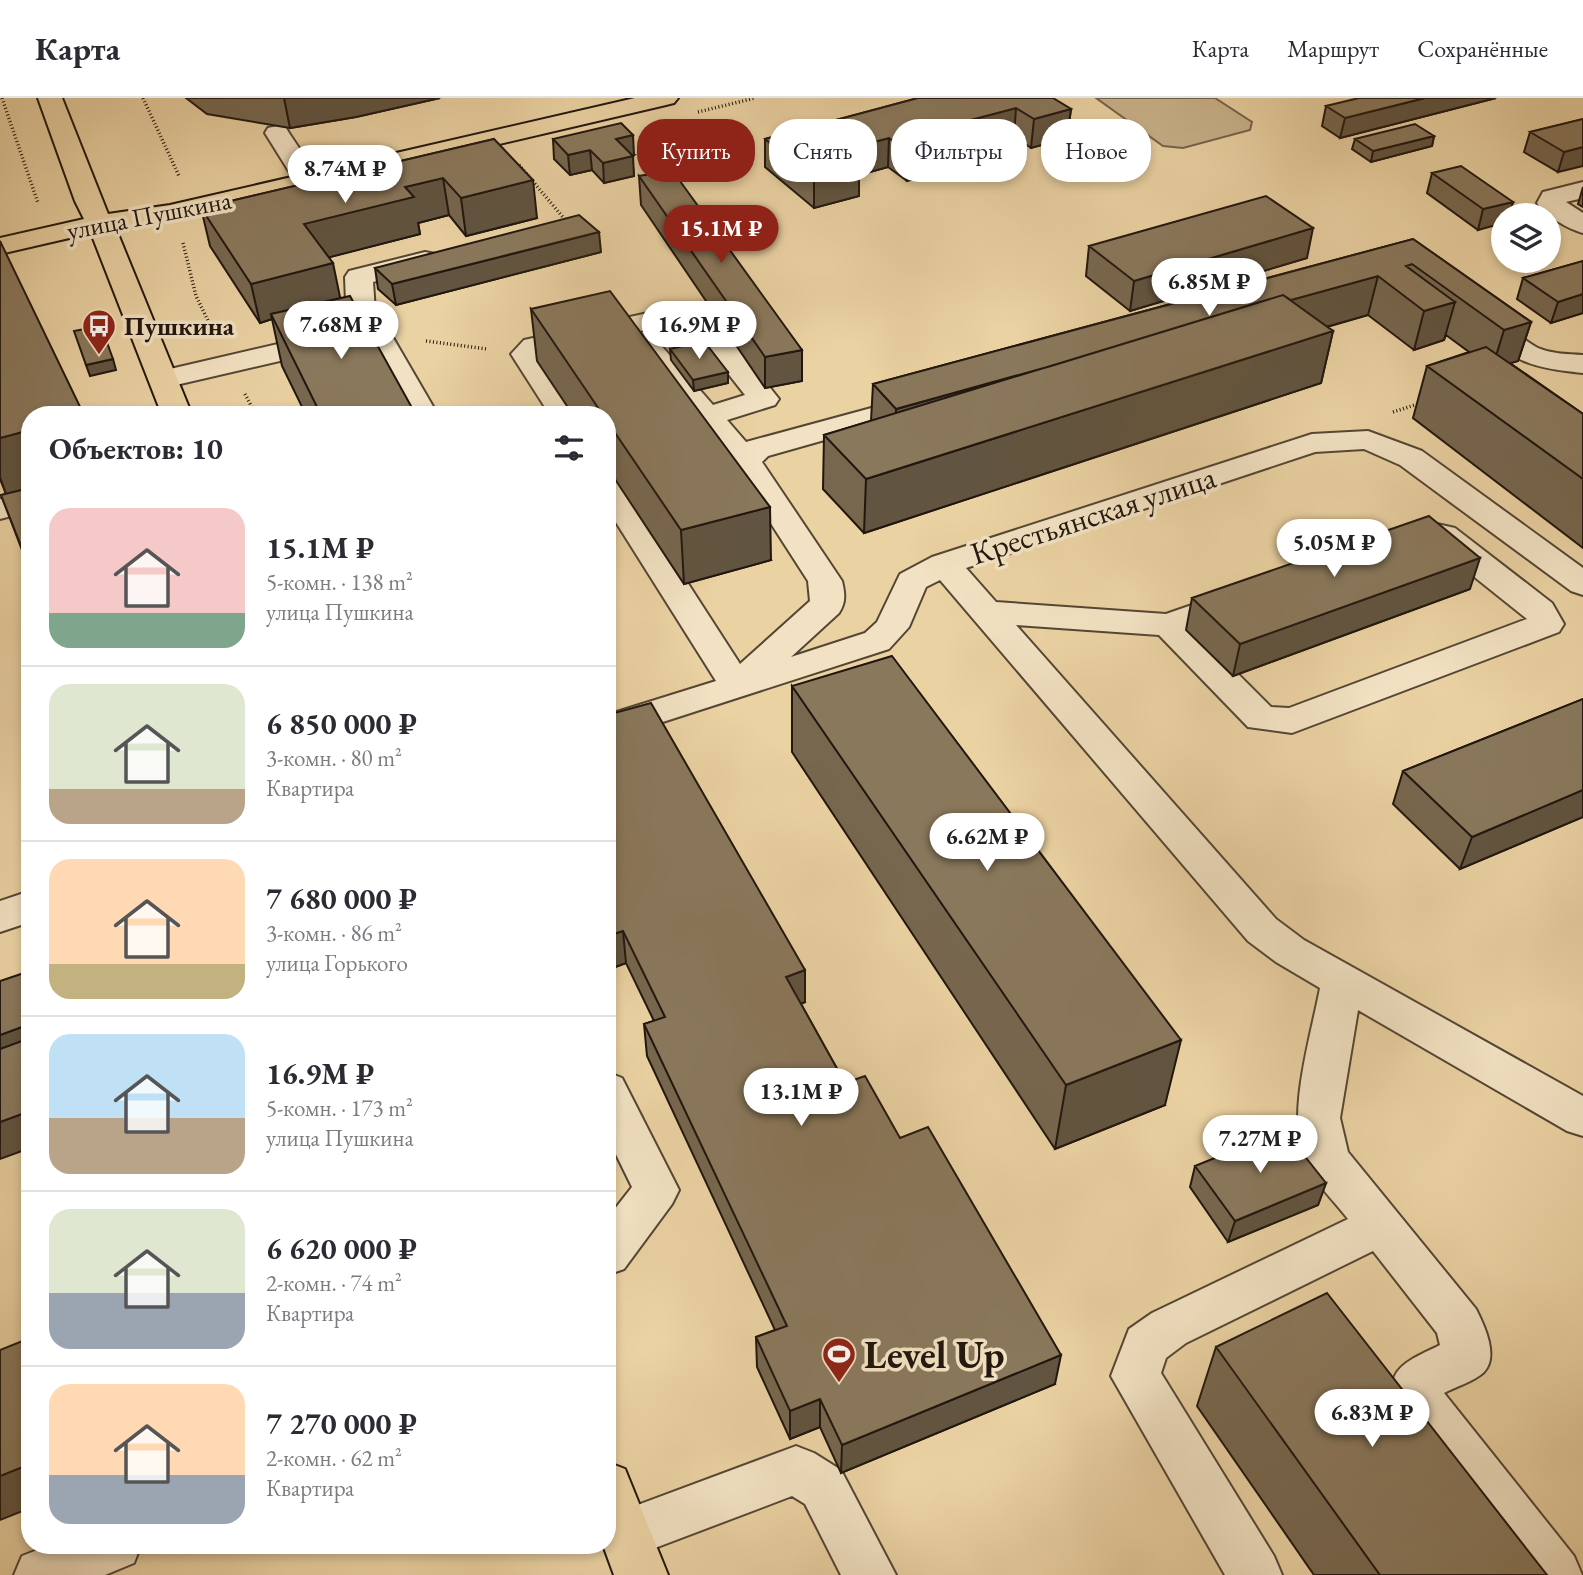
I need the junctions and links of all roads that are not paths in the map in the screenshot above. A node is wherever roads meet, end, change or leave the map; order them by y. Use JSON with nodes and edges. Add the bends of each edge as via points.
{"nodes":[{"id":1,"x":50,"y":98,"type":"edge"},
{"id":2,"x":666,"y":98,"type":"edge"},
{"id":3,"x":277,"y":133,"type":"dead end"},
{"id":4,"x":308,"y":181,"type":"junction"},
{"id":5,"x":1583,"y":190,"type":"edge"},
{"id":6,"x":100,"y":223,"type":"junction"},
{"id":7,"x":1583,"y":225,"type":"edge"},
{"id":8,"x":0,"y":246,"type":"edge"},
{"id":9,"x":450,"y":253,"type":"edge"},
{"id":10,"x":1458,"y":303,"type":"edge"},
{"id":11,"x":629,"y":325,"type":"junction"},
{"id":12,"x":370,"y":334,"type":"junction"},
{"id":13,"x":1583,"y":364,"type":"edge"},
{"id":14,"x":163,"y":379,"type":"junction"},
{"id":15,"x":944,"y":397,"type":"edge"},
{"id":16,"x":174,"y":406,"type":"edge"},
{"id":17,"x":417,"y":406,"type":"edge"},
{"id":18,"x":559,"y":406,"type":"edge"},
{"id":19,"x":707,"y":416,"type":"junction"},
{"id":20,"x":746,"y":461,"type":"junction"},
{"id":21,"x":616,"y":496,"type":"edge"},
{"id":22,"x":21,"y":503,"type":"edge"},
{"id":23,"x":0,"y":509,"type":"edge"},
{"id":24,"x":1411,"y":537,"type":"edge"},
{"id":25,"x":944,"y":564,"type":"junction"},
{"id":26,"x":1583,"y":584,"type":"edge"},
{"id":27,"x":1271,"y":588,"type":"edge"},
{"id":28,"x":985,"y":612,"type":"junction"},
{"id":29,"x":1169,"y":625,"type":"junction"},
{"id":30,"x":737,"y":686,"type":"junction"},
{"id":31,"x":616,"y":725,"type":"edge"},
{"id":32,"x":21,"y":909,"type":"edge"},
{"id":33,"x":0,"y":916,"type":"edge"},
{"id":34,"x":1342,"y":981,"type":"junction"},
{"id":35,"x":616,"y":1108,"type":"edge"},
{"id":36,"x":1583,"y":1118,"type":"edge"},
{"id":37,"x":1380,"y":1226,"type":"junction"},
{"id":38,"x":616,"y":1243,"type":"edge"},
{"id":39,"x":616,"y":1510,"type":"edge"},
{"id":40,"x":633,"y":1555,"type":"edge"},
{"id":41,"x":102,"y":1558,"type":"edge"},
{"id":42,"x":41,"y":1575,"type":"edge"},
{"id":43,"x":869,"y":1575,"type":"edge"},
{"id":44,"x":1255,"y":1575,"type":"edge"},
{"id":45,"x":1555,"y":1575,"type":"edge"}],
"edges":[{"from":1,"to":6,"type":"main road"},
{"from":2,"to":4,"type":"main road","name":"улица Пушкина"},
{"from":3,"to":4,"type":"lane"},
{"from":4,"to":6,"type":"main road","name":"улица Пушкина","via":[[170,213]]},
{"from":5,"to":7,"type":"lane","via":[[1552,198],[1550,204]]},
{"from":6,"to":8,"type":"main road","name":"улица Пушкина"},
{"from":6,"to":14,"type":"main road"},
{"from":9,"to":12,"type":"lane","via":[[359,277]]},
{"from":10,"to":13,"type":"lane","via":[[1525,353],[1542,360]]},
{"from":11,"to":18,"type":"lane","via":[[534,346],[526,354]]},
{"from":11,"to":19,"type":"lane"},
{"from":11,"to":19,"type":"lane","via":[[694,311],[764,399]]},
{"from":12,"to":14,"type":"lane"},
{"from":12,"to":17,"type":"lane"},
{"from":14,"to":16,"type":"main road"},
{"from":15,"to":20,"type":"lane","via":[[757,449]]},
{"from":19,"to":20,"type":"lane"},
{"from":20,"to":30,"type":"lane","via":[[825,581],[828,595],[827,605]]},
{"from":21,"to":30,"type":"lane"},
{"from":22,"to":23,"type":"lane"},
{"from":24,"to":29,"type":"lane","via":[[1443,535],[1540,611],[1547,624],[1292,721],[1261,718]]},
{"from":25,"to":26,"type":"lane","name":"Крестьянская улица","via":[[1312,443],[1368,440],[1411,458]]},
{"from":25,"to":28,"type":"lane"},
{"from":25,"to":30,"type":"lane","name":"Крестьянская улица","via":[[912,581],[892,627],[877,641]]},
{"from":27,"to":29,"type":"lane"},
{"from":28,"to":29,"type":"lane"},
{"from":28,"to":34,"type":"lane","via":[[1262,930]]},
{"from":30,"to":31,"type":"lane","name":"Крестьянская улица"},
{"from":32,"to":33,"type":"lane"},
{"from":34,"to":36,"type":"lane"},
{"from":34,"to":37,"type":"lane","via":[[1318,1118],[1327,1159]]},
{"from":35,"to":38,"type":"lane","via":[[656,1190]]},
{"from":37,"to":44,"type":"lane","via":[[1169,1328],[1146,1345],[1136,1376]]},
{"from":37,"to":45,"type":"lane","via":[[1459,1324],[1467,1356],[1418,1381],[1417,1397]]},
{"from":39,"to":40,"type":"main road"},
{"from":40,"to":43,"type":"lane","via":[[796,1470],[823,1487]]},
{"from":41,"to":42,"type":"lane"}]}
